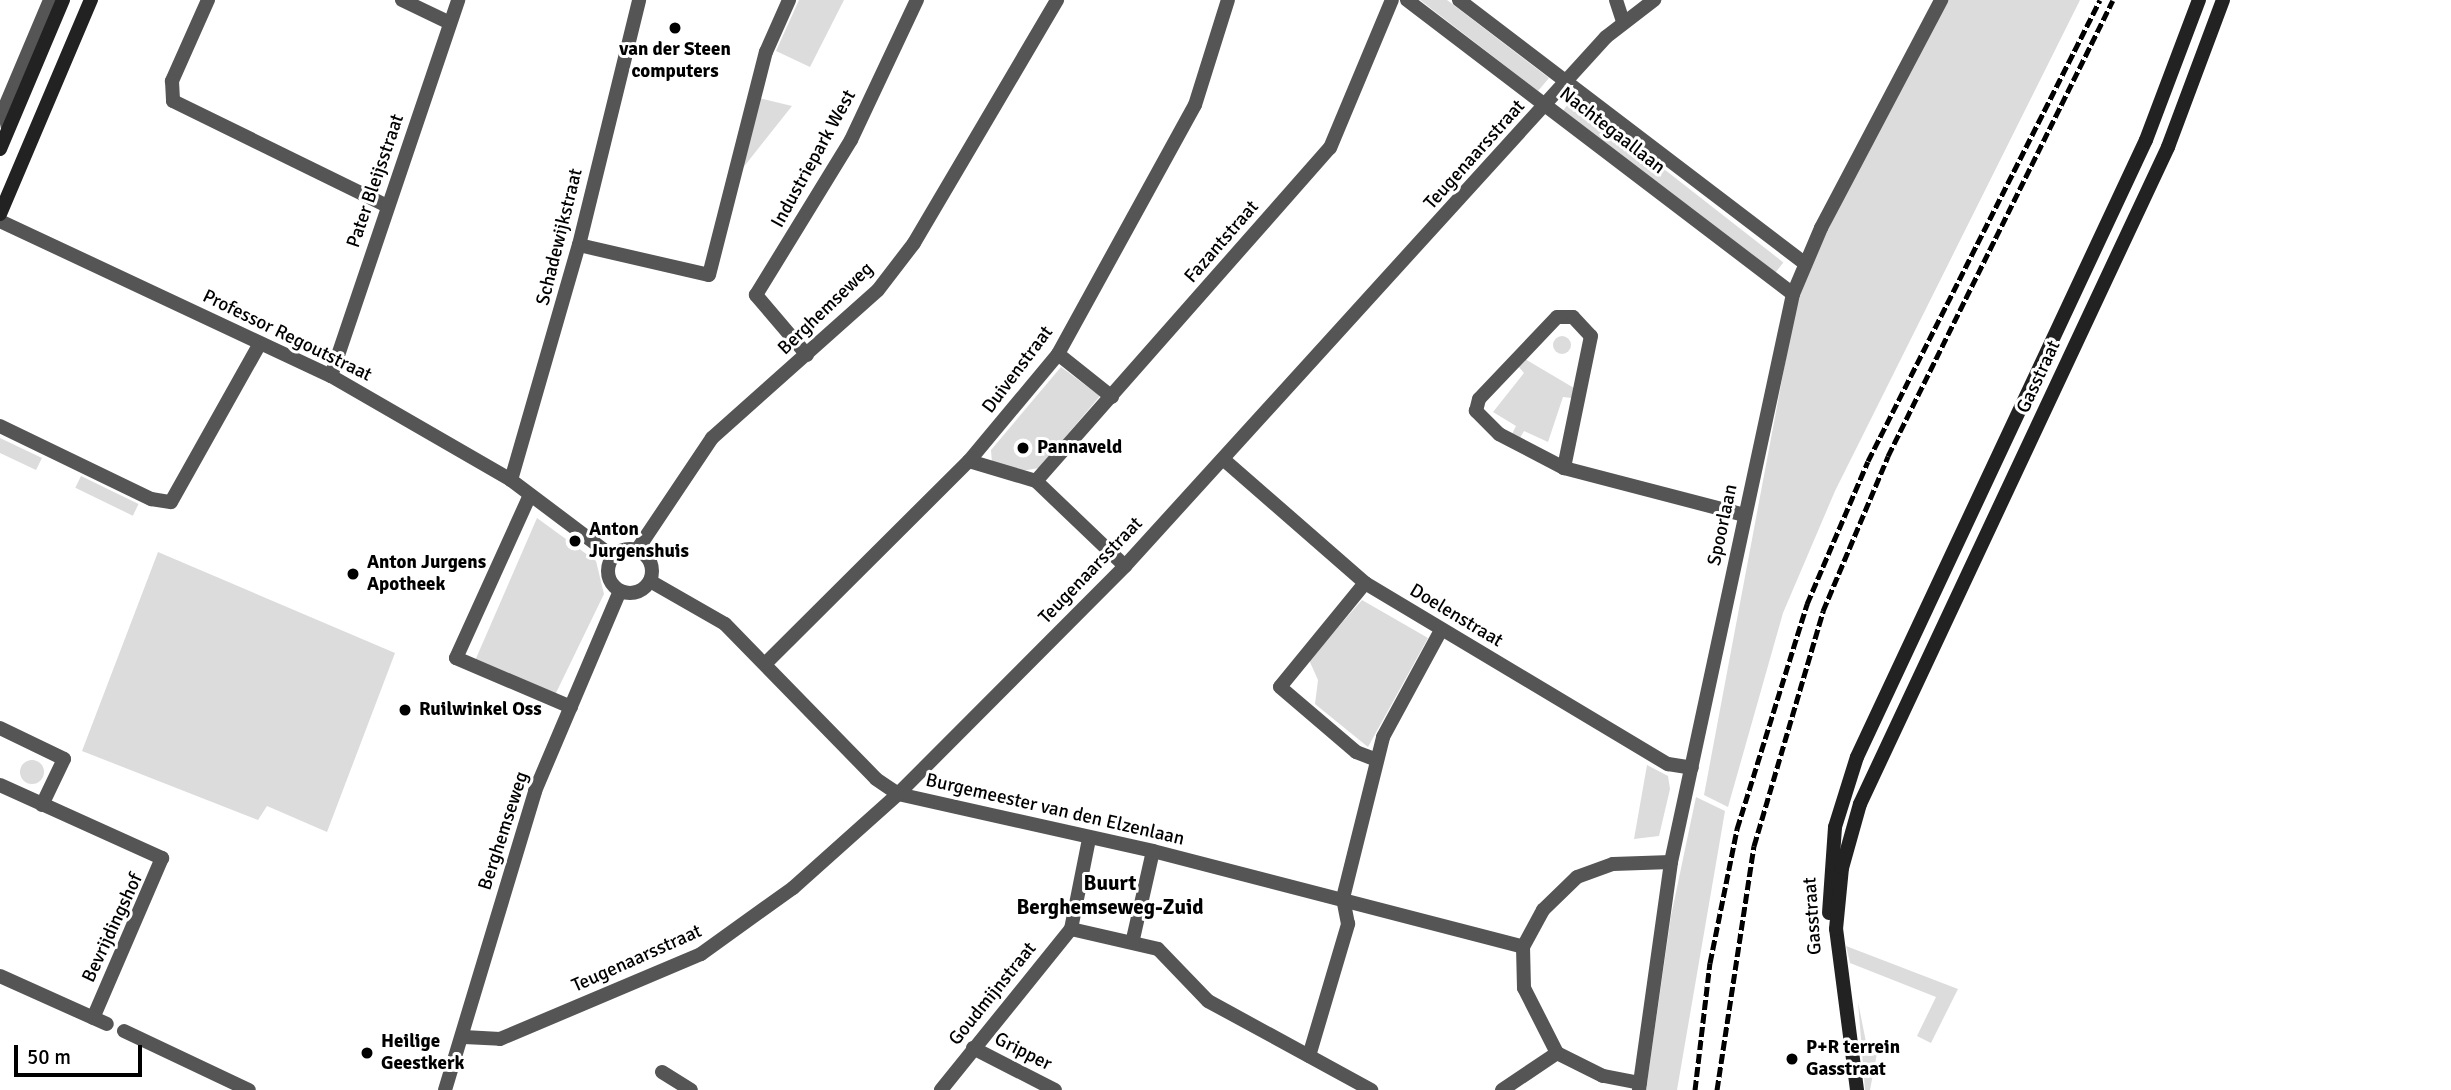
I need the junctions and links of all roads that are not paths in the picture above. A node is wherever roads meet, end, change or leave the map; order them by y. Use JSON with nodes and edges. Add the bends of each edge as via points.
{"nodes":[{"id":1,"x":50,"y":0,"type":"edge"},
{"id":2,"x":63,"y":0,"type":"edge"},
{"id":3,"x":91,"y":0,"type":"edge"},
{"id":4,"x":208,"y":0,"type":"edge"},
{"id":5,"x":402,"y":0,"type":"edge"},
{"id":6,"x":458,"y":0,"type":"edge"},
{"id":7,"x":639,"y":0,"type":"edge"},
{"id":8,"x":789,"y":0,"type":"edge"},
{"id":9,"x":917,"y":0,"type":"edge"},
{"id":10,"x":1056,"y":0,"type":"edge"},
{"id":11,"x":1228,"y":0,"type":"edge"},
{"id":12,"x":1392,"y":0,"type":"edge"},
{"id":13,"x":1407,"y":0,"type":"edge"},
{"id":14,"x":1459,"y":0,"type":"edge"},
{"id":15,"x":1616,"y":0,"type":"edge"},
{"id":16,"x":1654,"y":0,"type":"edge"},
{"id":17,"x":1941,"y":0,"type":"edge"},
{"id":18,"x":2199,"y":0,"type":"edge"},
{"id":19,"x":2223,"y":0,"type":"edge"},
{"id":20,"x":1623,"y":21,"type":"junction"},
{"id":21,"x":450,"y":23,"type":"junction"},
{"id":22,"x":1564,"y":82,"type":"junction"},
{"id":23,"x":1546,"y":105,"type":"junction"},
{"id":24,"x":8,"y":128,"type":"junction"},
{"id":25,"x":0,"y":149,"type":"edge"},
{"id":26,"x":387,"y":206,"type":"junction"},
{"id":27,"x":0,"y":214,"type":"edge"},
{"id":28,"x":0,"y":221,"type":"edge"},
{"id":29,"x":579,"y":245,"type":"junction"},
{"id":30,"x":1804,"y":263,"type":"junction"},
{"id":31,"x":1793,"y":294,"type":"junction"},
{"id":32,"x":259,"y":345,"type":"junction"},
{"id":33,"x":1058,"y":354,"type":"junction"},
{"id":34,"x":807,"y":355,"type":"junction"},
{"id":35,"x":331,"y":376,"type":"junction"},
{"id":36,"x":1112,"y":397,"type":"junction"},
{"id":37,"x":0,"y":426,"type":"edge"},
{"id":38,"x":1223,"y":459,"type":"junction"},
{"id":39,"x":969,"y":461,"type":"junction"},
{"id":40,"x":1564,"y":468,"type":"junction"},
{"id":41,"x":511,"y":480,"type":"junction"},
{"id":42,"x":1036,"y":481,"type":"junction"},
{"id":43,"x":530,"y":495,"type":"junction"},
{"id":44,"x":1745,"y":515,"type":"junction"},
{"id":45,"x":637,"y":550,"type":"junction"},
{"id":46,"x":613,"y":557,"type":"junction"},
{"id":47,"x":1125,"y":566,"type":"junction"},
{"id":48,"x":650,"y":581,"type":"junction"},
{"id":49,"x":1365,"y":583,"type":"junction"},
{"id":50,"x":620,"y":591,"type":"junction"},
{"id":51,"x":1441,"y":630,"type":"junction"},
{"id":52,"x":766,"y":663,"type":"junction"},
{"id":53,"x":571,"y":707,"type":"junction"},
{"id":54,"x":0,"y":728,"type":"edge"},
{"id":55,"x":1857,"y":757,"type":"junction"},
{"id":56,"x":1377,"y":760,"type":"junction"},
{"id":57,"x":1877,"y":766,"type":"junction"},
{"id":58,"x":1692,"y":768,"type":"junction"},
{"id":59,"x":0,"y":785,"type":"edge"},
{"id":60,"x":898,"y":794,"type":"junction"},
{"id":61,"x":1843,"y":798,"type":"junction"},
{"id":62,"x":1860,"y":804,"type":"junction"},
{"id":63,"x":42,"y":805,"type":"junction"},
{"id":64,"x":1089,"y":839,"type":"junction"},
{"id":65,"x":1153,"y":851,"type":"junction"},
{"id":66,"x":1671,"y":862,"type":"junction"},
{"id":67,"x":1343,"y":898,"type":"junction"},
{"id":68,"x":1071,"y":929,"type":"junction"},
{"id":69,"x":1133,"y":939,"type":"junction"},
{"id":70,"x":1523,"y":947,"type":"junction"},
{"id":71,"x":0,"y":976,"type":"edge"},
{"id":72,"x":1843,"y":990,"type":"junction"},
{"id":73,"x":93,"y":1018,"type":"junction"},
{"id":74,"x":107,"y":1024,"type":"dead end"},
{"id":75,"x":124,"y":1031,"type":"dead end"},
{"id":76,"x":464,"y":1037,"type":"junction"},
{"id":77,"x":973,"y":1048,"type":"junction"},
{"id":78,"x":1558,"y":1053,"type":"junction"},
{"id":79,"x":1309,"y":1056,"type":"junction"},
{"id":80,"x":662,"y":1072,"type":"dead end"},
{"id":81,"x":1639,"y":1087,"type":"edge"},
{"id":82,"x":249,"y":1090,"type":"edge"},
{"id":83,"x":445,"y":1090,"type":"edge"},
{"id":84,"x":691,"y":1090,"type":"edge"},
{"id":85,"x":941,"y":1090,"type":"edge"},
{"id":86,"x":1055,"y":1090,"type":"edge"},
{"id":87,"x":1371,"y":1090,"type":"edge"},
{"id":88,"x":1502,"y":1090,"type":"edge"},
{"id":89,"x":1857,"y":1090,"type":"edge"}],
"edges":[{"from":1,"to":24,"type":"street","via":[[4,109]]},
{"from":2,"to":24,"type":"street"},
{"from":3,"to":27,"type":"street"},
{"from":4,"to":26,"type":"street","via":[[170,91],[181,108]]},
{"from":5,"to":21,"type":"street"},
{"from":6,"to":21,"type":"street","name":"Pater Bleijsstraat"},
{"from":7,"to":29,"type":"street","name":"Schadewijkstraat"},
{"from":8,"to":29,"type":"street","via":[[766,51],[709,275]]},
{"from":9,"to":34,"type":"street","name":"Industriepark West","via":[[851,140],[756,295]]},
{"from":10,"to":34,"type":"street","name":"Berghemseweg","via":[[914,243],[878,290]]},
{"from":11,"to":33,"type":"street","name":"Duivenstraat","via":[[1195,105]]},
{"from":12,"to":36,"type":"street","name":"Fazantstraat","via":[[1329,148]]},
{"from":13,"to":23,"type":"street","name":"Nachtegaallaan"},
{"from":14,"to":22,"type":"street","name":"Nachtegaallaan"},
{"from":15,"to":20,"type":"street"},
{"from":16,"to":20,"type":"street","name":"Teugenaarsstraat"},
{"from":17,"to":30,"type":"street","name":"Spoorlaan"},
{"from":18,"to":55,"type":"street","name":"Gasstraat","via":[[2146,140]]},
{"from":19,"to":57,"type":"street","name":"Gasstraat","via":[[2168,147]]},
{"from":20,"to":22,"type":"street","name":"Teugenaarsstraat"},
{"from":21,"to":26,"type":"street","name":"Pater Bleijsstraat"},
{"from":22,"to":23,"type":"street","name":"Teugenaarsstraat"},
{"from":22,"to":30,"type":"street","name":"Nachtegaallaan"},
{"from":23,"to":31,"type":"street","name":"Nachtegaallaan"},
{"from":23,"to":38,"type":"street","name":"Teugenaarsstraat"},
{"from":24,"to":25,"type":"street"},
{"from":26,"to":35,"type":"street","name":"Pater Bleijsstraat"},
{"from":28,"to":32,"type":"street","name":"Professor Regoutstraat"},
{"from":29,"to":41,"type":"street","name":"Schadewijkstraat"},
{"from":30,"to":31,"type":"street","name":"Spoorlaan"},
{"from":31,"to":44,"type":"street","name":"Spoorlaan"},
{"from":32,"to":35,"type":"street","name":"Professor Regoutstraat"},
{"from":32,"to":37,"type":"street","via":[[171,502],[151,499]]},
{"from":33,"to":36,"type":"street"},
{"from":33,"to":39,"type":"street","name":"Duivenstraat"},
{"from":34,"to":45,"type":"street","name":"Berghemseweg","via":[[712,438]]},
{"from":35,"to":41,"type":"street","name":"Professor Regoutstraat"},
{"from":36,"to":42,"type":"street","name":"Fazantstraat"},
{"from":38,"to":47,"type":"street","name":"Teugenaarsstraat"},
{"from":38,"to":49,"type":"street","name":"Doelenstraat"},
{"from":39,"to":42,"type":"street"},
{"from":39,"to":52,"type":"street","name":"Duivenstraat"},
{"from":40,"to":40,"type":"street","via":[[1499,434],[1476,411],[1479,399],[1557,317],[1573,317],[1591,336]]},
{"from":40,"to":44,"type":"street"},
{"from":41,"to":43,"type":"street","name":"Professor Regoutstraat"},
{"from":42,"to":47,"type":"street"},
{"from":43,"to":46,"type":"street","name":"Professor Regoutstraat"},
{"from":43,"to":53,"type":"street","via":[[456,658]]},
{"from":44,"to":58,"type":"street","name":"Spoorlaan"},
{"from":45,"to":46,"type":"street"},
{"from":45,"to":48,"type":"street","via":[[651,563]]},
{"from":46,"to":50,"type":"street","via":[[609,576]]},
{"from":47,"to":60,"type":"street","name":"Teugenaarsstraat"},
{"from":48,"to":50,"type":"street","via":[[637,592]]},
{"from":48,"to":52,"type":"street","name":"Burgemeester van den Elzenlaan","via":[[725,624]]},
{"from":49,"to":51,"type":"street","name":"Doelenstraat"},
{"from":49,"to":56,"type":"street","via":[[1280,687],[1356,752]]},
{"from":50,"to":53,"type":"street","name":"Berghemseweg"},
{"from":51,"to":56,"type":"street"},
{"from":51,"to":58,"type":"street","name":"Doelenstraat","via":[[1668,764]]},
{"from":52,"to":60,"type":"street","name":"Burgemeester van den Elzenlaan","via":[[876,779]]},
{"from":53,"to":76,"type":"street","name":"Berghemseweg","via":[[509,871]]},
{"from":54,"to":63,"type":"street","via":[[64,759]]},
{"from":55,"to":57,"type":"street"},
{"from":55,"to":61,"type":"street","name":"Gasstraat"},
{"from":56,"to":67,"type":"street"},
{"from":57,"to":62,"type":"street","name":"Gasstraat"},
{"from":58,"to":66,"type":"street","name":"Spoorlaan"},
{"from":59,"to":63,"type":"street","name":"Bevrijdingshof"},
{"from":60,"to":64,"type":"street","name":"Burgemeester van den Elzenlaan"},
{"from":60,"to":76,"type":"street","name":"Teugenaarsstraat","via":[[751,923],[701,954],[500,1039]]},
{"from":61,"to":62,"type":"street"},
{"from":61,"to":72,"type":"street","name":"Gasstraat","via":[[1828,898]]},
{"from":62,"to":72,"type":"street","name":"Gasstraat","via":[[1838,898]]},
{"from":63,"to":73,"type":"street","name":"Bevrijdingshof","via":[[162,858]]},
{"from":64,"to":65,"type":"street","name":"Burgemeester van den Elzenlaan"},
{"from":64,"to":68,"type":"street","name":"Goudmijnstraat"},
{"from":65,"to":67,"type":"street","name":"Burgemeester van den Elzenlaan"},
{"from":65,"to":69,"type":"street"},
{"from":66,"to":70,"type":"street","via":[[1613,864],[1577,877],[1544,910]]},
{"from":66,"to":81,"type":"street","name":"Spoorlaan"},
{"from":67,"to":70,"type":"street","name":"Burgemeester van den Elzenlaan"},
{"from":67,"to":79,"type":"street","via":[[1348,924]]},
{"from":68,"to":69,"type":"street"},
{"from":68,"to":77,"type":"street","name":"Goudmijnstraat"},
{"from":69,"to":79,"type":"street","via":[[1158,949],[1208,1001]]},
{"from":70,"to":78,"type":"street","via":[[1524,988]]},
{"from":71,"to":73,"type":"street"},
{"from":72,"to":89,"type":"street","name":"Gasstraat"},
{"from":73,"to":74,"type":"street"},
{"from":75,"to":82,"type":"street"},
{"from":76,"to":83,"type":"street","name":"Berghemseweg"},
{"from":77,"to":85,"type":"street","name":"Goudmijnstraat"},
{"from":77,"to":86,"type":"street","name":"Gripper"},
{"from":78,"to":81,"type":"street","via":[[1603,1076]]},
{"from":78,"to":88,"type":"street"},
{"from":79,"to":87,"type":"street"},
{"from":80,"to":84,"type":"street"}]}
